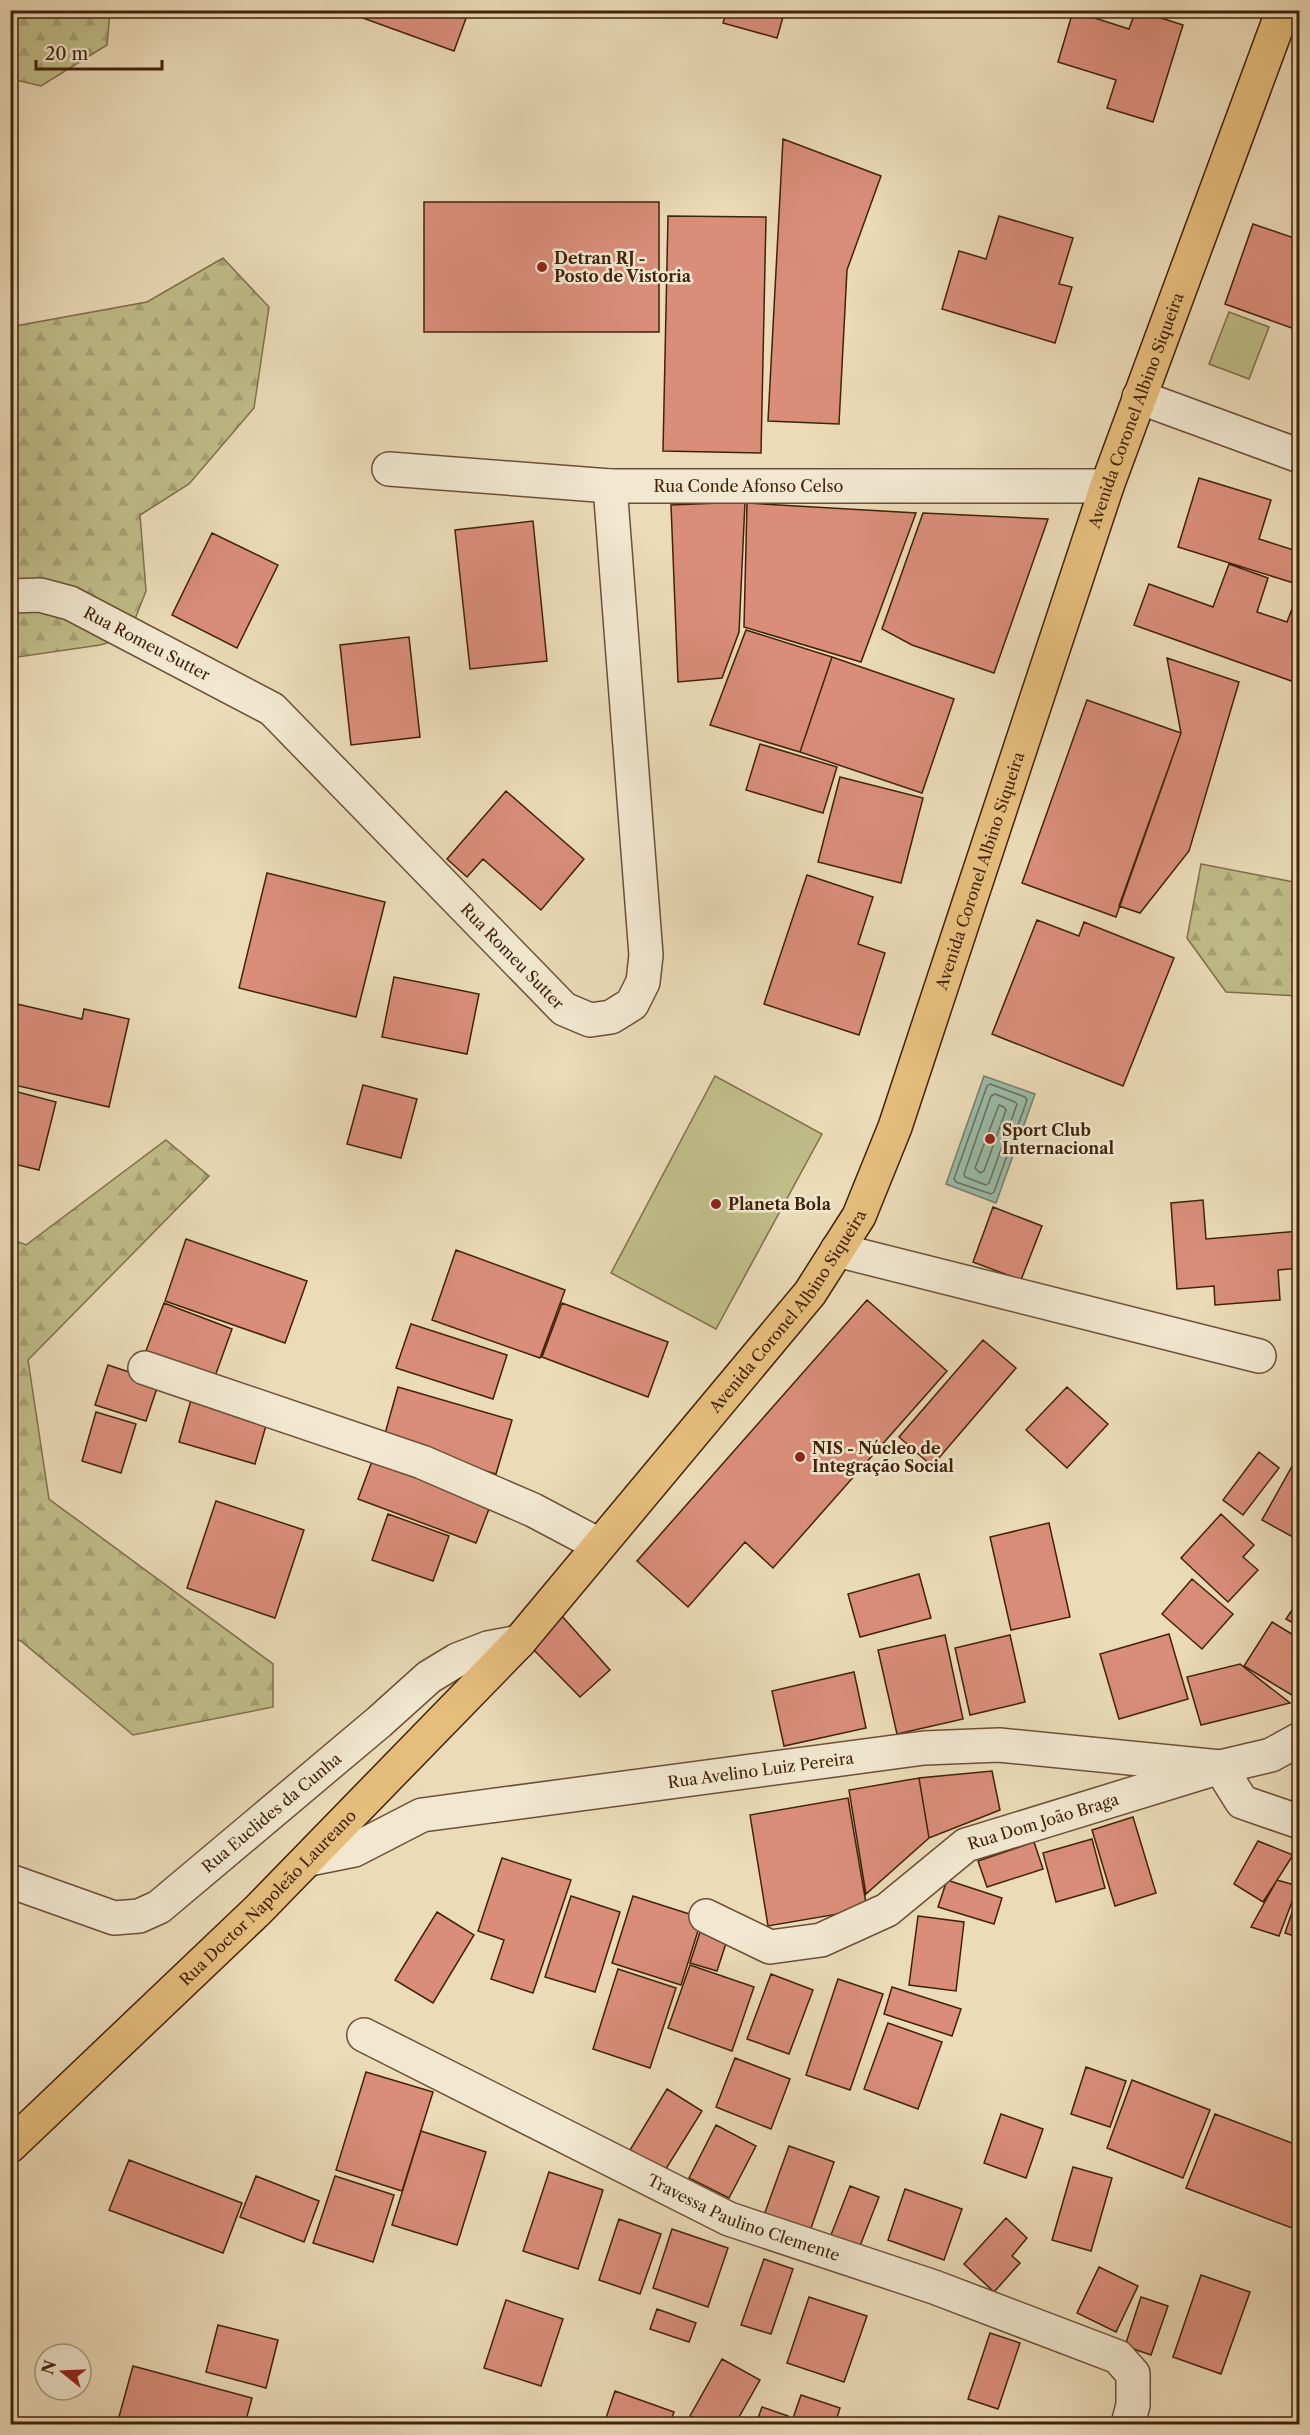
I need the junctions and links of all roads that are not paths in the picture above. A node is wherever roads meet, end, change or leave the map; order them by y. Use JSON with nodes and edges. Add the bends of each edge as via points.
{"nodes":[{"id":1,"x":1283,"y":10,"type":"edge"},
{"id":2,"x":1139,"y":397,"type":"junction"},
{"id":3,"x":1299,"y":456,"type":"edge"},
{"id":4,"x":389,"y":469,"type":"dead end"},
{"id":5,"x":610,"y":486,"type":"junction"},
{"id":6,"x":1107,"y":486,"type":"junction"},
{"id":7,"x":10,"y":596,"type":"edge"},
{"id":8,"x":837,"y":1250,"type":"junction"},
{"id":9,"x":1259,"y":1356,"type":"dead end"},
{"id":10,"x":145,"y":1368,"type":"dead end"},
{"id":11,"x":599,"y":1545,"type":"junction"},
{"id":12,"x":519,"y":1642,"type":"junction"},
{"id":13,"x":1299,"y":1739,"type":"edge"},
{"id":14,"x":1220,"y":1767,"type":"junction"},
{"id":15,"x":1299,"y":1822,"type":"edge"},
{"id":16,"x":309,"y":1858,"type":"junction"},
{"id":17,"x":10,"y":1881,"type":"edge"},
{"id":18,"x":706,"y":1916,"type":"dead end"},
{"id":19,"x":364,"y":2035,"type":"dead end"},
{"id":20,"x":10,"y":2146,"type":"edge"},
{"id":21,"x":1128,"y":2424,"type":"edge"}],
"edges":[{"from":1,"to":2,"type":"main road","name":"Avenida Coronel Albino Siqueira"},
{"from":2,"to":3,"type":"street"},
{"from":2,"to":6,"type":"main road","name":"Avenida Coronel Albino Siqueira"},
{"from":4,"to":5,"type":"street","name":"Rua Conde Afonso Celso"},
{"from":5,"to":6,"type":"street","name":"Rua Conde Afonso Celso"},
{"from":5,"to":7,"type":"street","name":"Rua Romeu Sutter","via":[[646,955],[643,982],[632,1004],[611,1017],[590,1020],[564,1009],[272,709],[69,603],[40,595]]},
{"from":6,"to":8,"type":"main road","name":"Avenida Coronel Albino Siqueira","via":[[895,1127],[860,1216]]},
{"from":8,"to":9,"type":"street"},
{"from":8,"to":11,"type":"main road","name":"Avenida Coronel Albino Siqueira","via":[[810,1293]]},
{"from":10,"to":11,"type":"street","via":[[422,1462],[533,1510]]},
{"from":11,"to":12,"type":"main road","name":"Avenida Coronel Albino Siqueira"},
{"from":12,"to":16,"type":"main road","name":"Rua Doctor Napoleão Laureano"},
{"from":12,"to":17,"type":"street","name":"Rua Euclides da Cunha","via":[[457,1660],[429,1677],[159,1907],[140,1916],[114,1918]]},
{"from":13,"to":14,"type":"street","name":"Rua Dom João Braga","via":[[1271,1755]]},
{"from":14,"to":15,"type":"street","via":[[1242,1802]]},
{"from":14,"to":16,"type":"street","name":"Rua Avelino Luiz Pereira","via":[[999,1745],[924,1748],[422,1815],[354,1850]]},
{"from":14,"to":18,"type":"street","name":"Rua Dom João Braga","via":[[966,1845],[887,1910],[821,1940],[770,1947]]},
{"from":16,"to":20,"type":"main road","name":"Rua Doctor Napoleão Laureano","via":[[250,1919]]},
{"from":19,"to":21,"type":"street","name":"Travessa Paulino Clemente","via":[[729,2219],[934,2287],[1118,2357],[1133,2374],[1133,2405]]}]}
